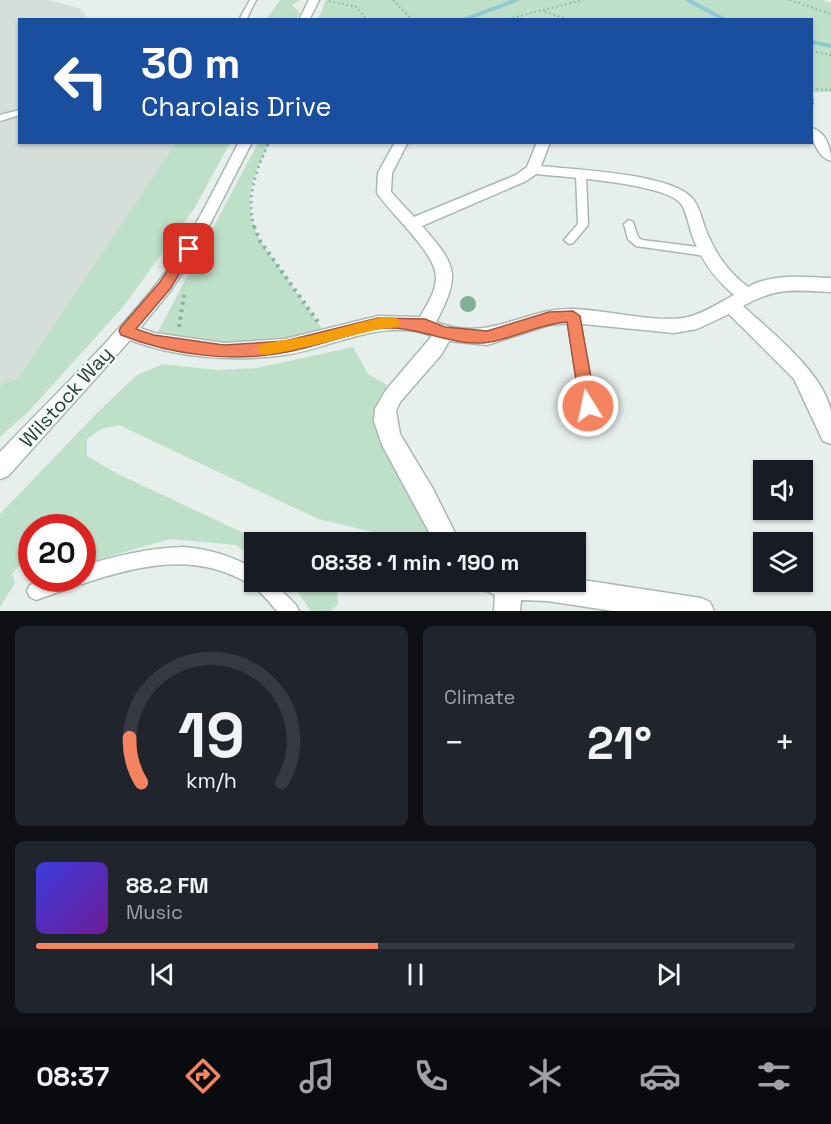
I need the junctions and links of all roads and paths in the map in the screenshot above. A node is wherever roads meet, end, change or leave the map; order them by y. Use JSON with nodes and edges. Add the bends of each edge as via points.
{"nodes":[{"id":1,"x":253,"y":0,"type":"edge"},
{"id":2,"x":314,"y":0,"type":"edge"},
{"id":3,"x":393,"y":0,"type":"edge"},
{"id":4,"x":583,"y":0,"type":"edge"},
{"id":5,"x":789,"y":0,"type":"edge"},
{"id":6,"x":544,"y":11,"type":"junction"},
{"id":7,"x":831,"y":14,"type":"edge"},
{"id":8,"x":243,"y":18,"type":"edge"},
{"id":9,"x":305,"y":18,"type":"edge"},
{"id":10,"x":366,"y":18,"type":"edge"},
{"id":11,"x":410,"y":18,"type":"edge"},
{"id":12,"x":513,"y":18,"type":"edge"},
{"id":13,"x":564,"y":18,"type":"edge"},
{"id":14,"x":813,"y":51,"type":"edge"},
{"id":15,"x":831,"y":55,"type":"edge"},
{"id":16,"x":813,"y":89,"type":"edge"},
{"id":17,"x":831,"y":90,"type":"edge"},
{"id":18,"x":18,"y":113,"type":"edge"},
{"id":19,"x":0,"y":118,"type":"edge"},
{"id":20,"x":813,"y":133,"type":"edge"},
{"id":21,"x":245,"y":144,"type":"edge"},
{"id":22,"x":268,"y":144,"type":"edge"},
{"id":23,"x":401,"y":144,"type":"edge"},
{"id":24,"x":543,"y":144,"type":"edge"},
{"id":25,"x":831,"y":157,"type":"edge"},
{"id":26,"x":533,"y":169,"type":"junction"},
{"id":27,"x":581,"y":175,"type":"junction"},
{"id":28,"x":412,"y":224,"type":"junction"},
{"id":29,"x":629,"y":224,"type":"dead end"},
{"id":30,"x":569,"y":240,"type":"dead end"},
{"id":31,"x":706,"y":252,"type":"junction"},
{"id":32,"x":831,"y":285,"type":"edge"},
{"id":33,"x":739,"y":300,"type":"junction"},
{"id":34,"x":573,"y":316,"type":"junction"},
{"id":35,"x":425,"y":325,"type":"junction"},
{"id":36,"x":126,"y":331,"type":"junction"},
{"id":37,"x":444,"y":333,"type":"junction"},
{"id":38,"x":328,"y":337,"type":"junction"},
{"id":39,"x":591,"y":424,"type":"dead end"},
{"id":40,"x":831,"y":434,"type":"edge"},
{"id":41,"x":0,"y":468,"type":"edge"},
{"id":42,"x":442,"y":532,"type":"edge"},
{"id":43,"x":96,"y":570,"type":"edge"},
{"id":44,"x":244,"y":573,"type":"edge"},
{"id":45,"x":271,"y":592,"type":"edge"},
{"id":46,"x":504,"y":593,"type":"edge"},
{"id":47,"x":290,"y":611,"type":"edge"},
{"id":48,"x":701,"y":611,"type":"edge"}],
"edges":[{"from":1,"to":8,"type":"lane"},
{"from":2,"to":9,"type":"street"},
{"from":2,"to":10,"type":"path","via":[[355,5]]},
{"from":3,"to":11,"type":"path"},
{"from":4,"to":6,"type":"path"},
{"from":5,"to":7,"type":"path"},
{"from":6,"to":12,"type":"path"},
{"from":6,"to":13,"type":"path"},
{"from":14,"to":15,"type":"path"},
{"from":16,"to":17,"type":"path"},
{"from":18,"to":19,"type":"lane"},
{"from":20,"to":25,"type":"street"},
{"from":21,"to":36,"type":"street","name":"Wilstock Way","via":[[189,249]]},
{"from":22,"to":38,"type":"path","via":[[252,181],[249,212],[260,241]]},
{"from":23,"to":28,"type":"street","via":[[381,183],[384,193]]},
{"from":24,"to":26,"type":"street"},
{"from":26,"to":27,"type":"street"},
{"from":26,"to":28,"type":"street"},
{"from":27,"to":30,"type":"lane","via":[[583,225]]},
{"from":27,"to":31,"type":"street","via":[[676,191],[687,201]]},
{"from":28,"to":35,"type":"street","via":[[443,266],[446,277]]},
{"from":29,"to":31,"type":"lane","via":[[633,238],[640,243]]},
{"from":31,"to":33,"type":"street"},
{"from":32,"to":33,"type":"street","via":[[775,284]]},
{"from":33,"to":34,"type":"street","via":[[690,324],[674,326]]},
{"from":33,"to":40,"type":"street","via":[[801,373]]},
{"from":34,"to":37,"type":"street","via":[[549,318],[487,337]]},
{"from":34,"to":39,"type":"lane"},
{"from":35,"to":37,"type":"street"},
{"from":35,"to":38,"type":"street","via":[[378,323]]},
{"from":36,"to":38,"type":"street","via":[[153,341],[224,351],[285,347]]},
{"from":36,"to":41,"type":"street","name":"Wilstock Way"},
{"from":37,"to":42,"type":"street","via":[[385,409],[390,438]]},
{"from":43,"to":44,"type":"lane","via":[[170,555],[218,560]]},
{"from":45,"to":47,"type":"lane"},
{"from":46,"to":48,"type":"street","via":[[548,588]]}]}
